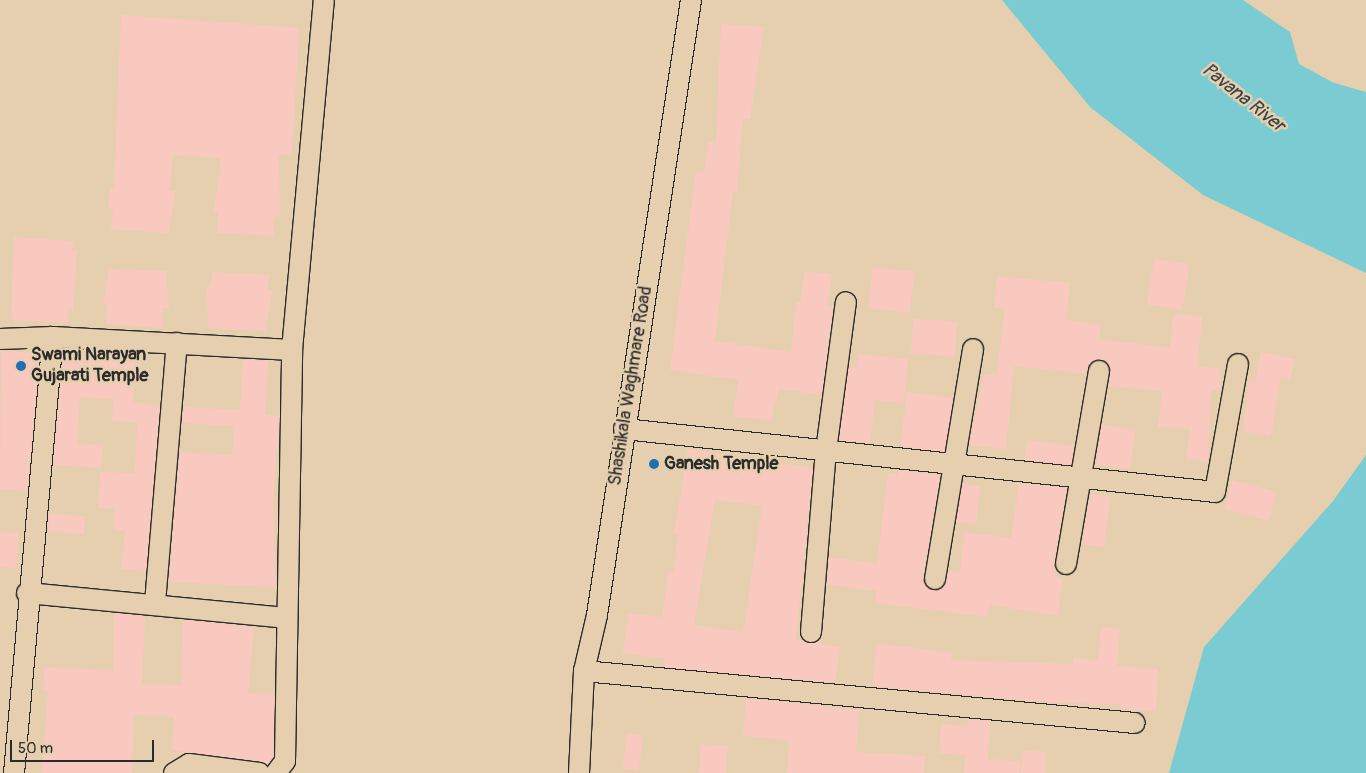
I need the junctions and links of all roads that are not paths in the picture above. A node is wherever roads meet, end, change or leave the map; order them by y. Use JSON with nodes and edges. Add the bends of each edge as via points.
{"nodes":[{"id":1,"x":324,"y":0,"type":"edge"},
{"id":2,"x":691,"y":0,"type":"edge"},
{"id":3,"x":846,"y":302,"type":"dead end"},
{"id":4,"x":53,"y":337,"type":"junction"},
{"id":5,"x":0,"y":339,"type":"edge"},
{"id":6,"x":177,"y":344,"type":"junction"},
{"id":7,"x":973,"y":349,"type":"dead end"},
{"id":8,"x":292,"y":350,"type":"junction"},
{"id":9,"x":1238,"y":364,"type":"dead end"},
{"id":10,"x":1099,"y":371,"type":"dead end"},
{"id":11,"x":624,"y":429,"type":"junction"},
{"id":12,"x":826,"y":451,"type":"junction"},
{"id":13,"x":956,"y":464,"type":"junction"},
{"id":14,"x":1080,"y":478,"type":"junction"},
{"id":15,"x":1066,"y":564,"type":"dead end"},
{"id":16,"x":935,"y":580,"type":"dead end"},
{"id":17,"x":27,"y":593,"type":"junction"},
{"id":18,"x":155,"y":604,"type":"junction"},
{"id":19,"x":286,"y":618,"type":"junction"},
{"id":20,"x":811,"y":632,"type":"dead end"},
{"id":21,"x":584,"y":672,"type":"junction"},
{"id":22,"x":1135,"y":723,"type":"dead end"},
{"id":23,"x":14,"y":773,"type":"edge"},
{"id":24,"x":174,"y":773,"type":"edge"},
{"id":25,"x":258,"y":773,"type":"edge"},
{"id":26,"x":276,"y":773,"type":"edge"},
{"id":27,"x":579,"y":773,"type":"edge"}],
"edges":[{"from":1,"to":8,"type":"street"},
{"from":2,"to":11,"type":"street","name":"Shashikala Waghmare Road"},
{"from":3,"to":12,"type":"street"},
{"from":4,"to":5,"type":"street"},
{"from":4,"to":6,"type":"street"},
{"from":4,"to":17,"type":"street"},
{"from":6,"to":8,"type":"street"},
{"from":6,"to":18,"type":"street"},
{"from":7,"to":13,"type":"street"},
{"from":8,"to":19,"type":"street"},
{"from":9,"to":14,"type":"street","via":[[1215,492]]},
{"from":10,"to":14,"type":"street"},
{"from":11,"to":12,"type":"street"},
{"from":11,"to":21,"type":"street","name":"Shashikala Waghmare Road","via":[[598,615]]},
{"from":12,"to":13,"type":"street"},
{"from":12,"to":20,"type":"street"},
{"from":13,"to":14,"type":"street"},
{"from":13,"to":16,"type":"street"},
{"from":14,"to":15,"type":"street"},
{"from":17,"to":18,"type":"street"},
{"from":17,"to":23,"type":"street"},
{"from":18,"to":19,"type":"street"},
{"from":19,"to":26,"type":"street","via":[[285,761]]},
{"from":21,"to":22,"type":"street"},
{"from":21,"to":27,"type":"street","name":"Shashikala Waghmare Road"},
{"from":24,"to":25,"type":"street","via":[[189,764]]}]}
